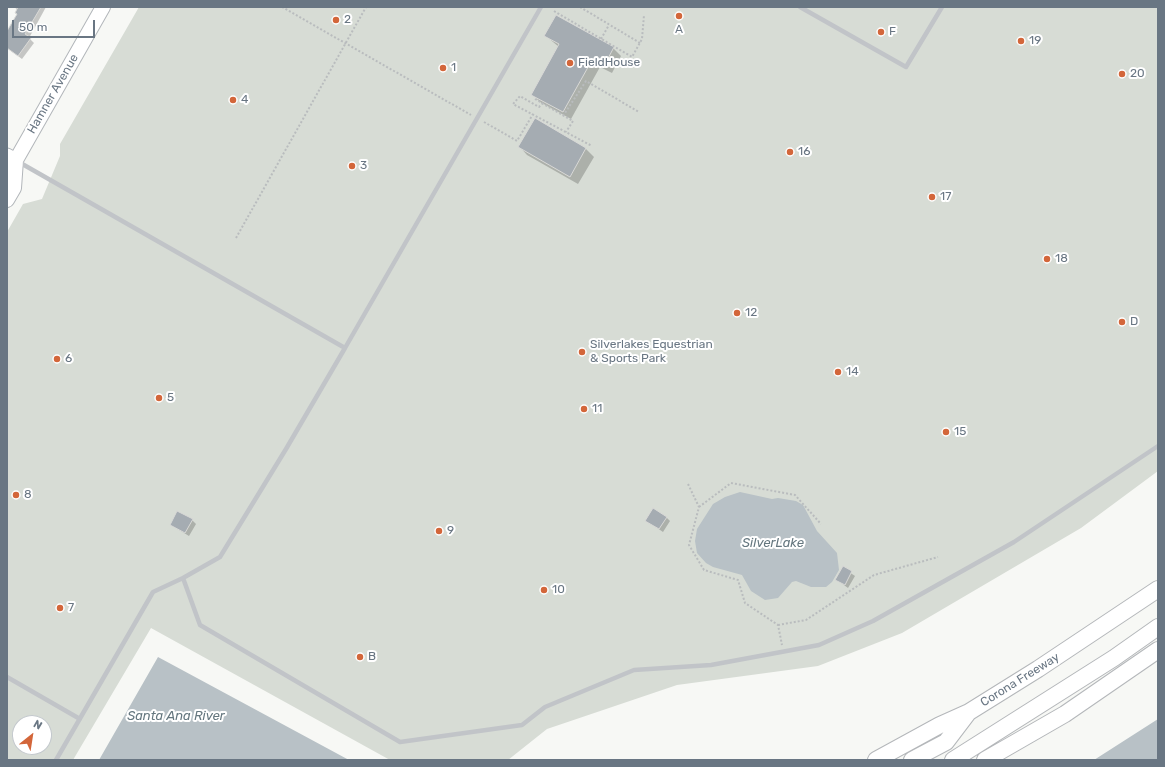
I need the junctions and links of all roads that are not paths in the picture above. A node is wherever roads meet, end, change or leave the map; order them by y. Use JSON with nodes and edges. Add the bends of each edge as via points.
{"nodes":[{"id":1,"x":103,"y":7,"type":"edge"},
{"id":2,"x":541,"y":7,"type":"edge"},
{"id":3,"x":800,"y":7,"type":"edge"},
{"id":4,"x":942,"y":7,"type":"edge"},
{"id":5,"x":10,"y":161,"type":"edge"},
{"id":6,"x":7,"y":200,"type":"edge"},
{"id":7,"x":345,"y":348,"type":"junction"},
{"id":8,"x":1158,"y":446,"type":"edge"},
{"id":9,"x":184,"y":578,"type":"junction"},
{"id":10,"x":1158,"y":589,"type":"edge"},
{"id":11,"x":1158,"y":627,"type":"edge"},
{"id":12,"x":1158,"y":650,"type":"edge"},
{"id":13,"x":7,"y":677,"type":"edge"},
{"id":14,"x":969,"y":712,"type":"junction"},
{"id":15,"x":80,"y":719,"type":"junction"},
{"id":16,"x":56,"y":760,"type":"edge"},
{"id":17,"x":876,"y":760,"type":"edge"},
{"id":18,"x":912,"y":760,"type":"edge"},
{"id":19,"x":954,"y":760,"type":"edge"},
{"id":20,"x":985,"y":760,"type":"edge"}],
"edges":[{"from":1,"to":5,"type":"main road","name":"Hamner Avenue"},
{"from":2,"to":7,"type":"lane"},
{"from":3,"to":4,"type":"lane","via":[[906,67]]},
{"from":5,"to":6,"type":"main road","name":"Hamner Avenue","via":[[14,188]]},
{"from":5,"to":7,"type":"lane"},
{"from":7,"to":9,"type":"lane","via":[[220,557]]},
{"from":8,"to":9,"type":"lane","via":[[1014,542],[873,621],[819,645],[711,665],[634,670],[545,707],[522,725],[400,742],[200,624]]},
{"from":9,"to":15,"type":"lane","via":[[153,592]]},
{"from":10,"to":14,"type":"highway","name":"Corona Freeway"},
{"from":11,"to":19,"type":"highway"},
{"from":12,"to":20,"type":"highway","via":[[1065,714]]},
{"from":13,"to":15,"type":"lane"},
{"from":14,"to":17,"type":"highway","name":"Corona Freeway"},
{"from":14,"to":18,"type":"highway","via":[[946,742]]},
{"from":15,"to":16,"type":"lane"}]}
